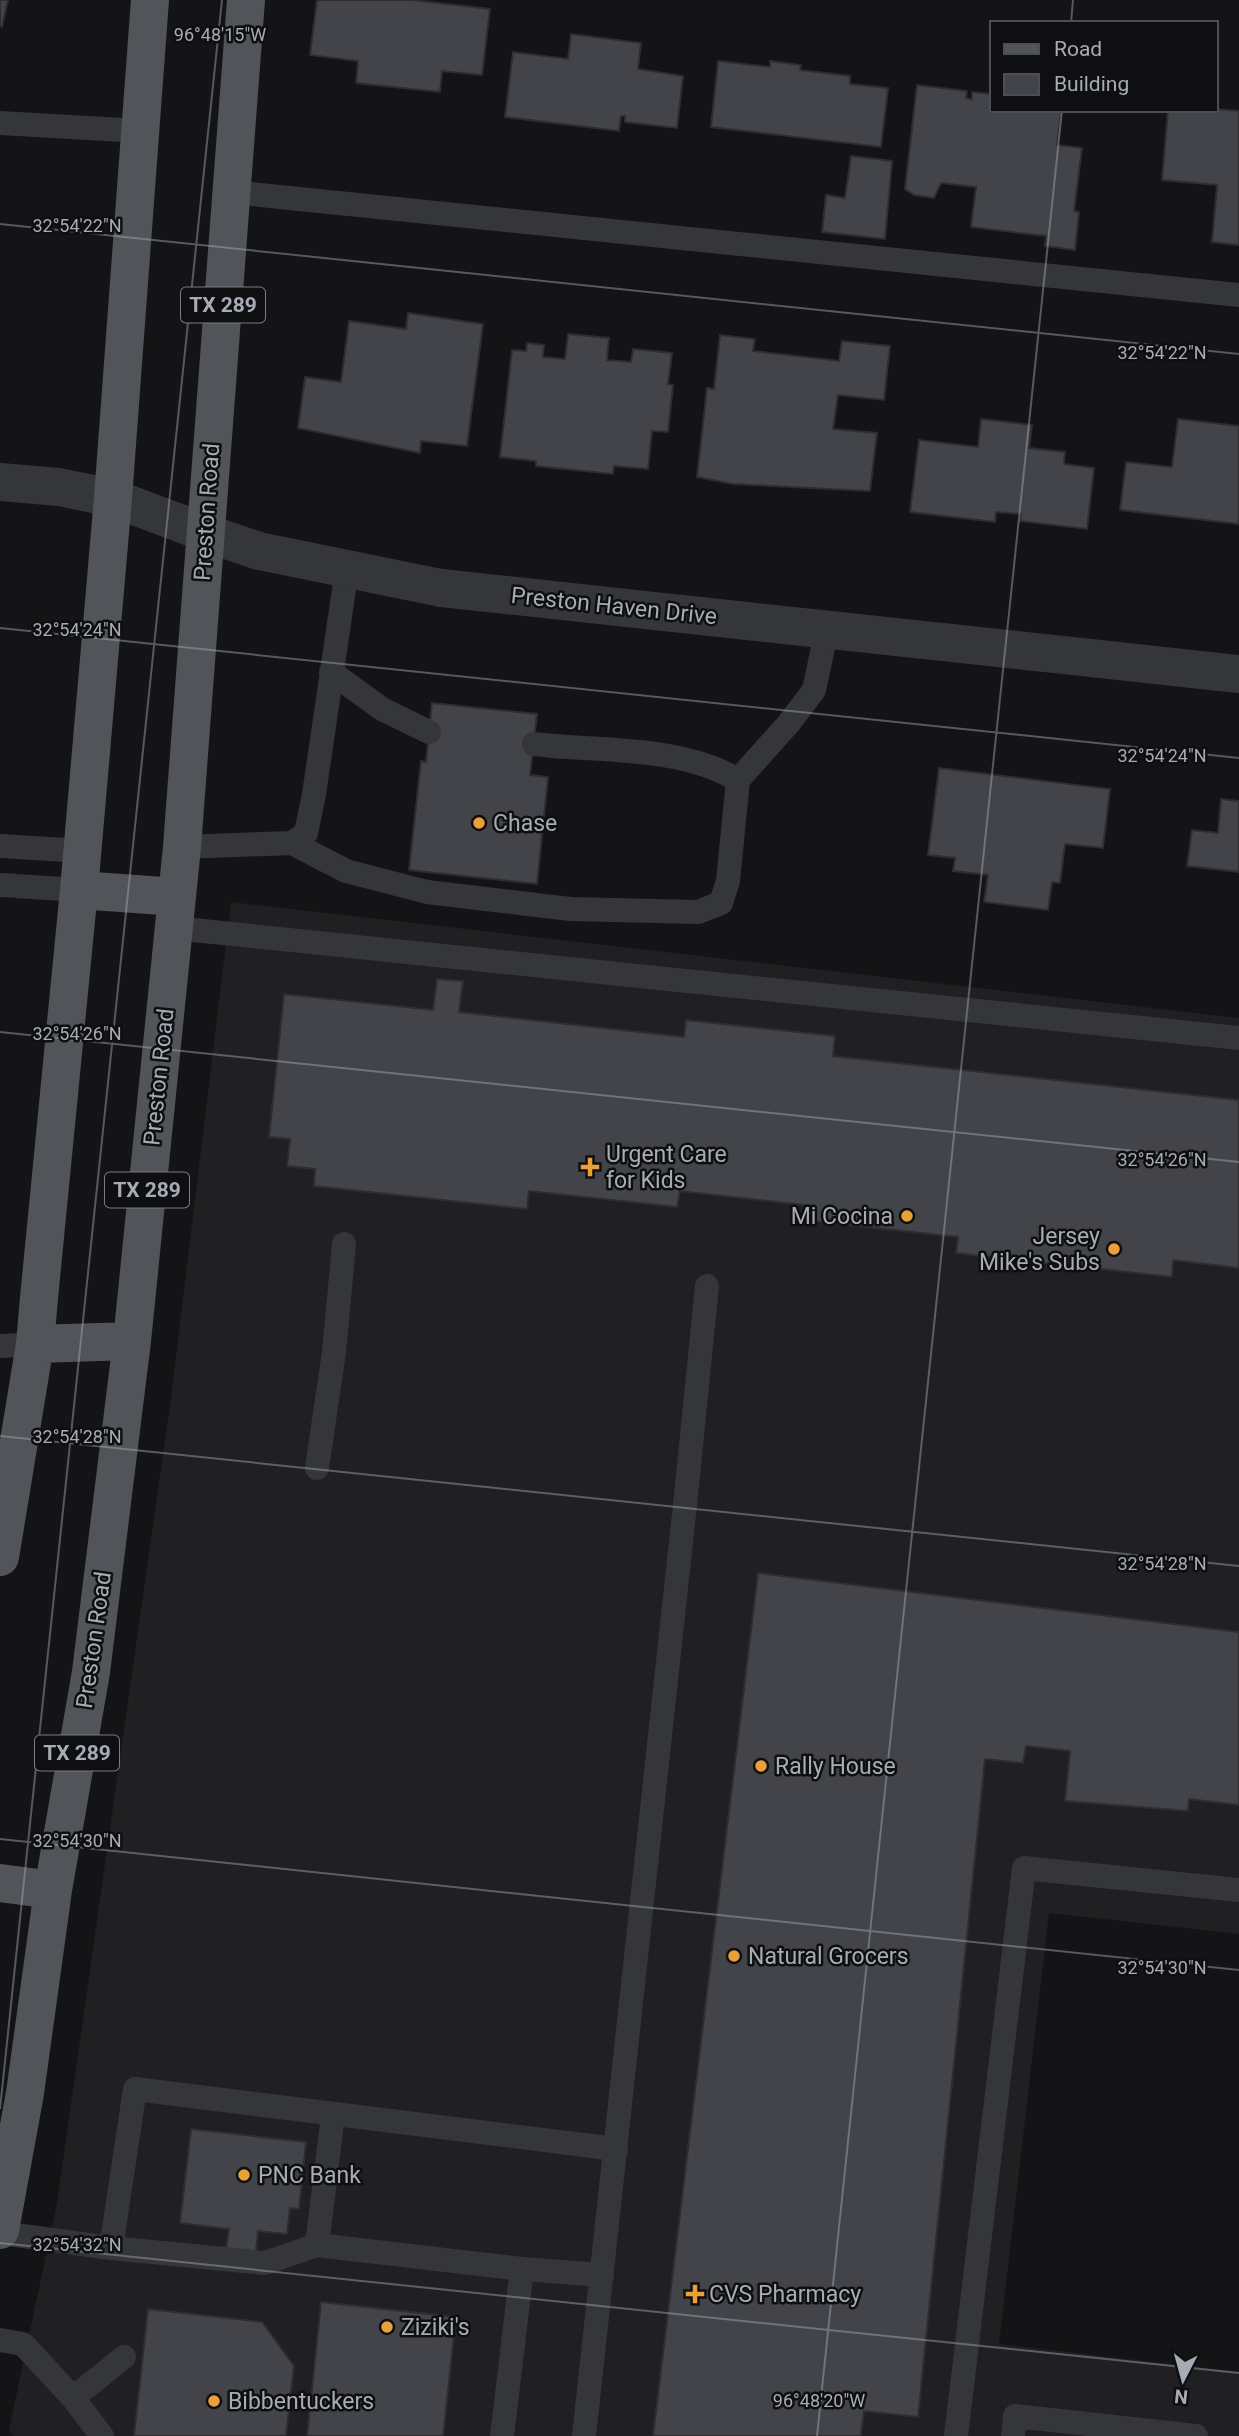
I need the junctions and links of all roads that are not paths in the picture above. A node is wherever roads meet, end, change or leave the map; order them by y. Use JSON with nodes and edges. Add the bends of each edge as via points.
{"nodes":[{"id":1,"x":150,"y":0,"type":"edge"},
{"id":2,"x":246,"y":0,"type":"edge"},
{"id":3,"x":0,"y":123,"type":"edge"},
{"id":4,"x":140,"y":131,"type":"junction"},
{"id":5,"x":231,"y":192,"type":"junction"},
{"id":6,"x":1239,"y":295,"type":"edge"},
{"id":7,"x":0,"y":482,"type":"edge"},
{"id":8,"x":113,"y":498,"type":"junction"},
{"id":9,"x":206,"y":533,"type":"junction"},
{"id":10,"x":347,"y":569,"type":"junction"},
{"id":11,"x":827,"y":629,"type":"junction"},
{"id":12,"x":331,"y":672,"type":"junction"},
{"id":13,"x":1239,"y":674,"type":"edge"},
{"id":14,"x":429,"y":732,"type":"dead end"},
{"id":15,"x":534,"y":744,"type":"dead end"},
{"id":16,"x":738,"y":780,"type":"junction"},
{"id":17,"x":292,"y":844,"type":"junction"},
{"id":18,"x":0,"y":846,"type":"edge"},
{"id":19,"x":183,"y":847,"type":"junction"},
{"id":20,"x":82,"y":851,"type":"junction"},
{"id":21,"x":0,"y":885,"type":"edge"},
{"id":22,"x":79,"y":890,"type":"junction"},
{"id":23,"x":176,"y":913,"type":"junction"},
{"id":24,"x":1239,"y":1038,"type":"edge"},
{"id":25,"x":344,"y":1244,"type":"dead end"},
{"id":26,"x":707,"y":1286,"type":"dead end"},
{"id":27,"x":132,"y":1340,"type":"junction"},
{"id":28,"x":17,"y":1345,"type":"edge"},
{"id":29,"x":317,"y":1468,"type":"dead end"},
{"id":30,"x":0,"y":1557,"type":"edge"},
{"id":31,"x":0,"y":1883,"type":"edge"},
{"id":32,"x":53,"y":1891,"type":"junction"},
{"id":33,"x":1239,"y":1891,"type":"edge"},
{"id":34,"x":332,"y":2115,"type":"junction"},
{"id":35,"x":616,"y":2150,"type":"junction"},
{"id":36,"x":0,"y":2231,"type":"edge"},
{"id":37,"x":317,"y":2245,"type":"junction"},
{"id":38,"x":111,"y":2248,"type":"junction"},
{"id":39,"x":522,"y":2269,"type":"junction"},
{"id":40,"x":602,"y":2275,"type":"junction"},
{"id":41,"x":0,"y":2340,"type":"edge"},
{"id":42,"x":124,"y":2357,"type":"dead end"},
{"id":43,"x":73,"y":2398,"type":"junction"},
{"id":44,"x":102,"y":2436,"type":"edge"},
{"id":45,"x":502,"y":2436,"type":"edge"},
{"id":46,"x":584,"y":2436,"type":"edge"},
{"id":47,"x":956,"y":2436,"type":"edge"},
{"id":48,"x":1013,"y":2436,"type":"edge"},
{"id":49,"x":1196,"y":2436,"type":"edge"}],
"edges":[{"from":1,"to":4,"type":"main road"},
{"from":2,"to":5,"type":"main road","name":"Preston Road","number":"TX 289"},
{"from":3,"to":4,"type":"lane"},
{"from":4,"to":8,"type":"main road"},
{"from":5,"to":6,"type":"lane"},
{"from":5,"to":9,"type":"main road","name":"Preston Road","number":"TX 289"},
{"from":7,"to":8,"type":"street","name":"Preston Haven Drive"},
{"from":8,"to":9,"type":"street","name":"Preston Haven Drive"},
{"from":8,"to":20,"type":"main road"},
{"from":9,"to":10,"type":"street","name":"Preston Haven Drive","via":[[259,551]]},
{"from":9,"to":19,"type":"main road","name":"Preston Road","number":"TX 289"},
{"from":10,"to":11,"type":"street","name":"Preston Haven Drive","via":[[442,588]]},
{"from":10,"to":12,"type":"lane"},
{"from":11,"to":13,"type":"street","name":"Preston Haven Drive"},
{"from":11,"to":16,"type":"lane","via":[[814,690]]},
{"from":12,"to":14,"type":"lane","via":[[382,709]]},
{"from":12,"to":17,"type":"lane","via":[[306,833]]},
{"from":15,"to":16,"type":"lane","via":[[656,754],[717,767]]},
{"from":16,"to":17,"type":"lane","via":[[728,881],[721,903],[698,912],[570,909],[427,892],[346,871]]},
{"from":17,"to":19,"type":"lane"},
{"from":18,"to":20,"type":"lane"},
{"from":19,"to":23,"type":"main road","name":"Preston Road","number":"TX 289"},
{"from":20,"to":22,"type":"main road"},
{"from":21,"to":22,"type":"lane"},
{"from":22,"to":23,"type":"main road"},
{"from":22,"to":28,"type":"main road"},
{"from":23,"to":24,"type":"lane"},
{"from":23,"to":27,"type":"main road","name":"Preston Road","number":"TX 289"},
{"from":25,"to":29,"type":"lane"},
{"from":26,"to":35,"type":"lane"},
{"from":27,"to":28,"type":"main road"},
{"from":27,"to":32,"type":"main road","name":"Preston Road","number":"TX 289","via":[[91,1672]]},
{"from":28,"to":30,"type":"main road"},
{"from":31,"to":32,"type":"main road"},
{"from":32,"to":36,"type":"main road","name":"Preston Road","number":"TX 289"},
{"from":33,"to":47,"type":"lane","via":[[1024,1868]]},
{"from":34,"to":35,"type":"lane"},
{"from":34,"to":37,"type":"lane"},
{"from":34,"to":38,"type":"lane","via":[[135,2089]]},
{"from":35,"to":40,"type":"lane"},
{"from":36,"to":38,"type":"lane"},
{"from":37,"to":38,"type":"lane","via":[[265,2263]]},
{"from":37,"to":39,"type":"lane"},
{"from":39,"to":40,"type":"lane"},
{"from":39,"to":45,"type":"lane"},
{"from":40,"to":46,"type":"lane"},
{"from":41,"to":43,"type":"lane","via":[[23,2344]]},
{"from":42,"to":43,"type":"lane"},
{"from":43,"to":44,"type":"lane"},
{"from":48,"to":49,"type":"lane","via":[[1015,2416]]}]}
